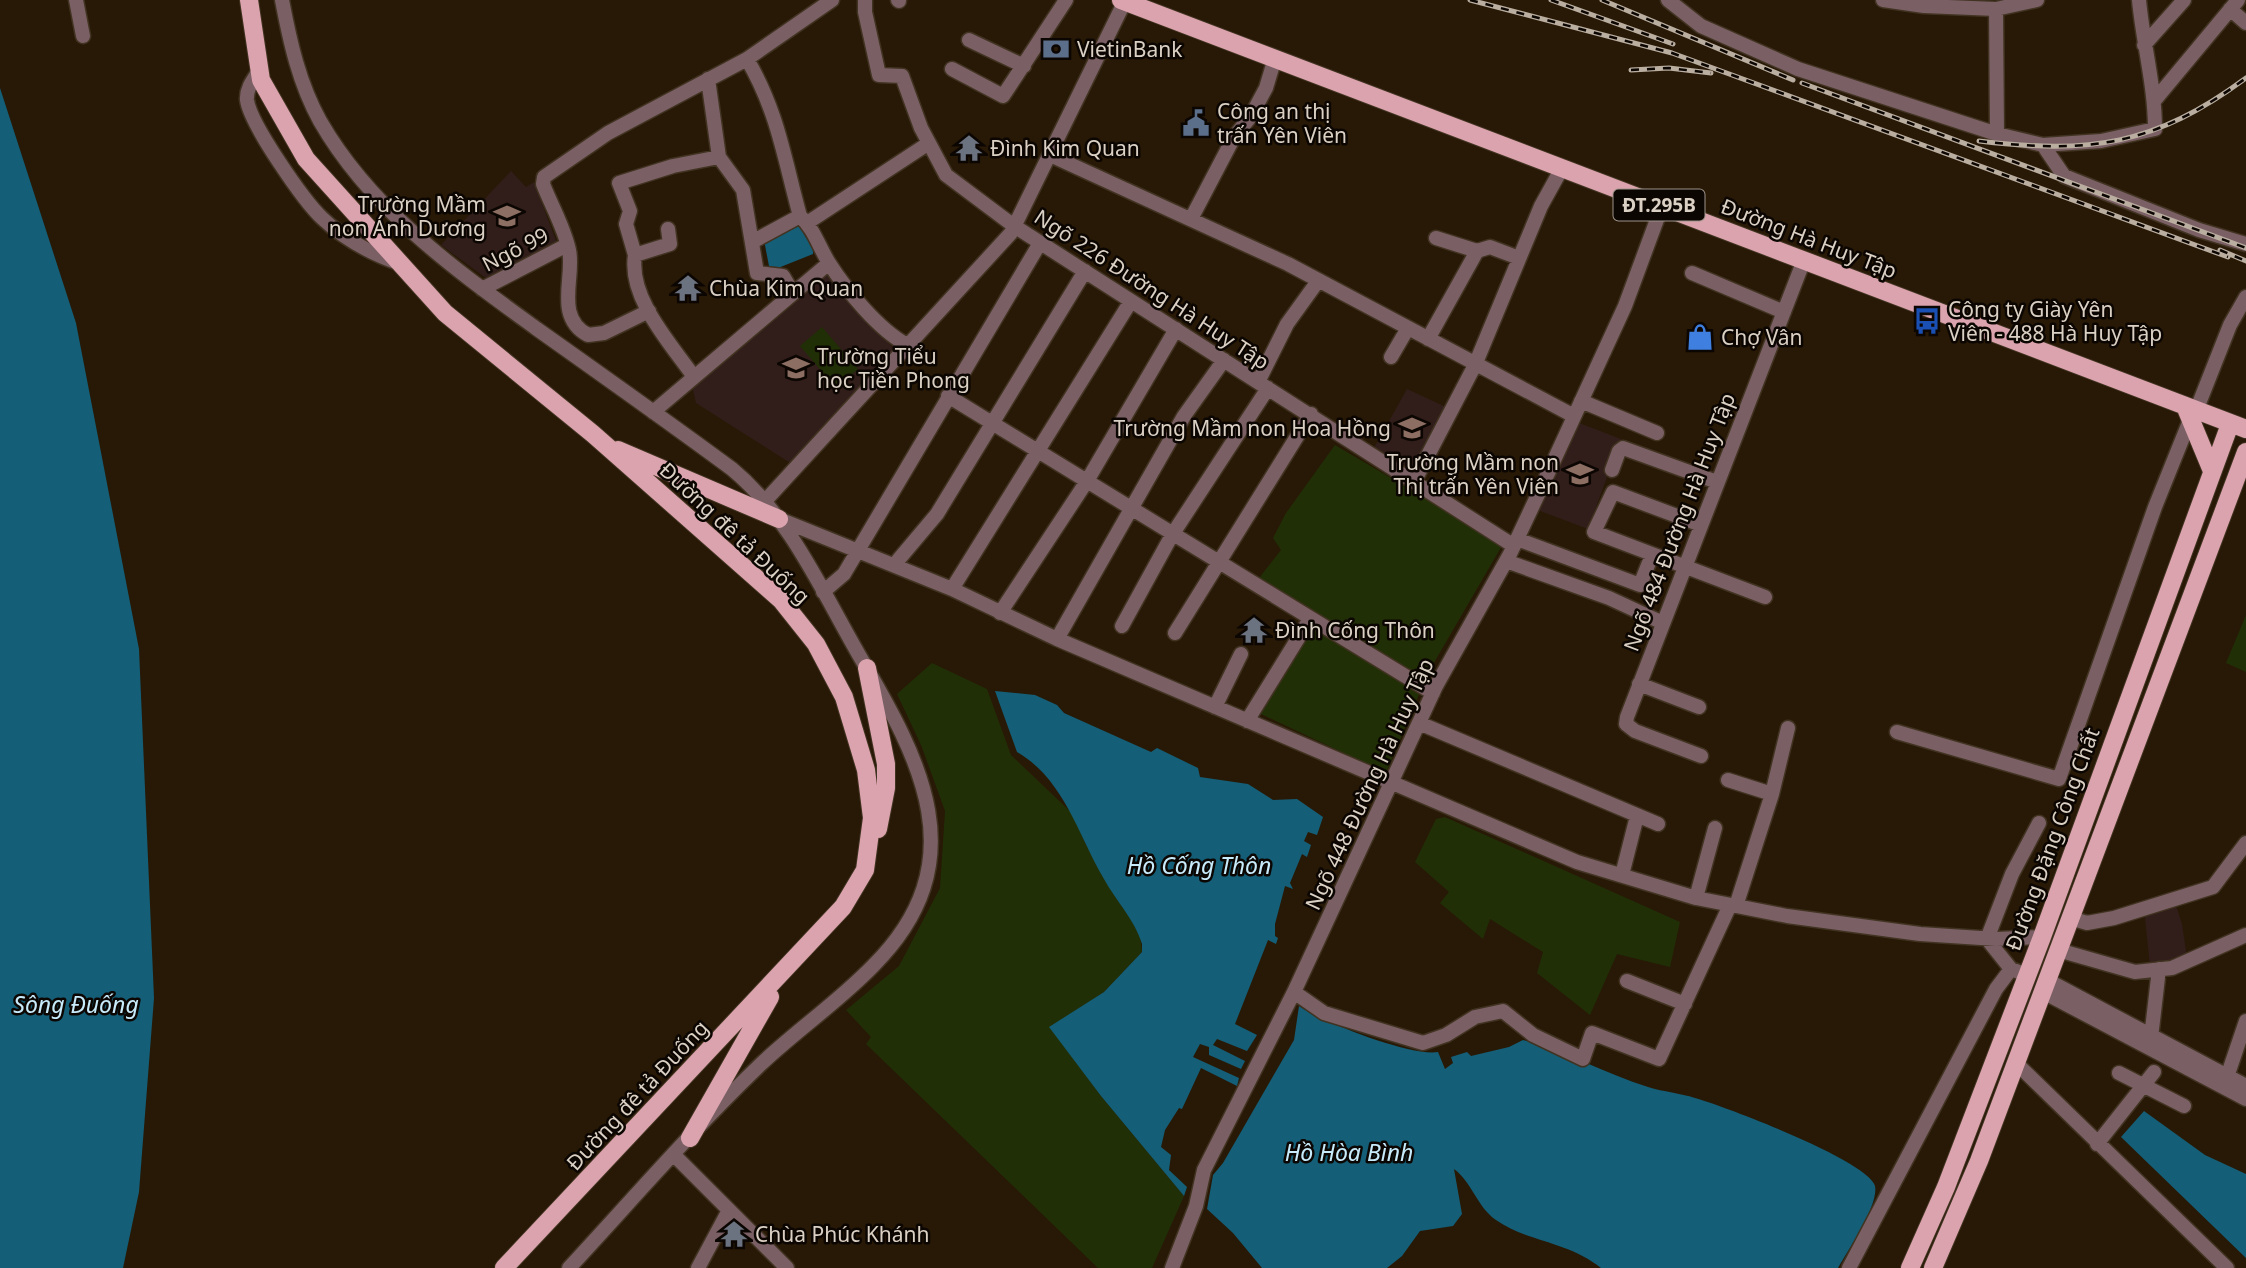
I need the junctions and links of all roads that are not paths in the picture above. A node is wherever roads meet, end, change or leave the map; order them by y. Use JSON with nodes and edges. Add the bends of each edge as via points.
{"nodes":[{"id":1,"x":75,"y":0,"type":"edge"},
{"id":2,"x":249,"y":0,"type":"edge"},
{"id":3,"x":282,"y":0,"type":"edge"},
{"id":4,"x":832,"y":0,"type":"edge"},
{"id":5,"x":865,"y":0,"type":"edge"},
{"id":6,"x":1066,"y":0,"type":"edge"},
{"id":7,"x":1883,"y":0,"type":"edge"},
{"id":8,"x":2037,"y":0,"type":"edge"},
{"id":9,"x":2139,"y":0,"type":"edge"},
{"id":10,"x":2184,"y":0,"type":"edge"},
{"id":11,"x":1123,"y":1,"type":"edge"},
{"id":12,"x":1671,"y":1,"type":"edge"},
{"id":13,"x":2234,"y":5,"type":"edge"},
{"id":14,"x":1996,"y":9,"type":"junction"},
{"id":15,"x":2246,"y":23,"type":"edge"},
{"id":16,"x":83,"y":36,"type":"dead end"},
{"id":17,"x":968,"y":40,"type":"dead end"},
{"id":18,"x":2144,"y":45,"type":"junction"},
{"id":19,"x":1275,"y":58,"type":"junction"},
{"id":20,"x":747,"y":59,"type":"junction"},
{"id":21,"x":1024,"y":66,"type":"junction"},
{"id":22,"x":951,"y":69,"type":"dead end"},
{"id":23,"x":259,"y":71,"type":"junction"},
{"id":24,"x":708,"y":79,"type":"junction"},
{"id":25,"x":2154,"y":102,"type":"junction"},
{"id":26,"x":1997,"y":134,"type":"junction"},
{"id":27,"x":929,"y":143,"type":"junction"},
{"id":28,"x":2043,"y":145,"type":"junction"},
{"id":29,"x":1049,"y":155,"type":"junction"},
{"id":30,"x":719,"y":157,"type":"junction"},
{"id":31,"x":1562,"y":168,"type":"junction"},
{"id":32,"x":1662,"y":206,"type":"junction"},
{"id":33,"x":1191,"y":219,"type":"junction"},
{"id":34,"x":804,"y":220,"type":"junction"},
{"id":35,"x":1014,"y":226,"type":"junction"},
{"id":36,"x":668,"y":229,"type":"dead end"},
{"id":37,"x":1436,"y":238,"type":"dead end"},
{"id":38,"x":752,"y":242,"type":"junction"},
{"id":39,"x":1040,"y":243,"type":"junction"},
{"id":40,"x":2246,"y":244,"type":"edge"},
{"id":41,"x":567,"y":245,"type":"junction"},
{"id":42,"x":1477,"y":251,"type":"junction"},
{"id":43,"x":635,"y":255,"type":"junction"},
{"id":44,"x":1519,"y":258,"type":"junction"},
{"id":45,"x":1804,"y":260,"type":"junction"},
{"id":46,"x":829,"y":263,"type":"junction"},
{"id":47,"x":401,"y":264,"type":"junction"},
{"id":48,"x":1085,"y":271,"type":"junction"},
{"id":49,"x":1692,"y":273,"type":"dead end"},
{"id":50,"x":1318,"y":281,"type":"junction"},
{"id":51,"x":482,"y":289,"type":"junction"},
{"id":52,"x":793,"y":293,"type":"junction"},
{"id":53,"x":1131,"y":301,"type":"junction"},
{"id":54,"x":2243,"y":303,"type":"edge"},
{"id":55,"x":649,"y":311,"type":"junction"},
{"id":56,"x":1784,"y":312,"type":"junction"},
{"id":57,"x":1408,"y":328,"type":"junction"},
{"id":58,"x":1176,"y":329,"type":"junction"},
{"id":59,"x":588,"y":335,"type":"junction"},
{"id":60,"x":1428,"y":338,"type":"junction"},
{"id":61,"x":907,"y":345,"type":"junction"},
{"id":62,"x":1391,"y":357,"type":"dead end"},
{"id":63,"x":580,"y":360,"type":"junction"},
{"id":64,"x":1224,"y":360,"type":"junction"},
{"id":65,"x":1475,"y":365,"type":"junction"},
{"id":66,"x":694,"y":377,"type":"junction"},
{"id":67,"x":1263,"y":385,"type":"junction"},
{"id":68,"x":948,"y":396,"type":"junction"},
{"id":69,"x":1581,"y":401,"type":"junction"},
{"id":70,"x":653,"y":412,"type":"junction"},
{"id":71,"x":2194,"y":413,"type":"junction"},
{"id":72,"x":1311,"y":414,"type":"junction"},
{"id":73,"x":1574,"y":416,"type":"junction"},
{"id":74,"x":992,"y":425,"type":"junction"},
{"id":75,"x":2238,"y":426,"type":"edge"},
{"id":76,"x":1657,"y":433,"type":"dead end"},
{"id":77,"x":605,"y":444,"type":"junction"},
{"id":78,"x":1038,"y":450,"type":"junction"},
{"id":79,"x":2246,"y":452,"type":"edge"},
{"id":80,"x":1612,"y":470,"type":"dead end"},
{"id":81,"x":2211,"y":471,"type":"junction"},
{"id":82,"x":1087,"y":481,"type":"junction"},
{"id":83,"x":1415,"y":481,"type":"junction"},
{"id":84,"x":1717,"y":482,"type":"junction"},
{"id":85,"x":2240,"y":482,"type":"edge"},
{"id":86,"x":765,"y":501,"type":"junction"},
{"id":87,"x":1131,"y":509,"type":"junction"},
{"id":88,"x":779,"y":519,"type":"junction"},
{"id":89,"x":1701,"y":525,"type":"junction"},
{"id":90,"x":1172,"y":535,"type":"junction"},
{"id":91,"x":1515,"y":543,"type":"junction"},
{"id":92,"x":857,"y":549,"type":"junction"},
{"id":93,"x":1652,"y":555,"type":"junction"},
{"id":94,"x":1506,"y":561,"type":"junction"},
{"id":95,"x":1219,"y":564,"type":"junction"},
{"id":96,"x":894,"y":565,"type":"junction"},
{"id":97,"x":1684,"y":568,"type":"junction"},
{"id":98,"x":952,"y":589,"type":"junction"},
{"id":99,"x":823,"y":592,"type":"junction"},
{"id":100,"x":1765,"y":597,"type":"dead end"},
{"id":101,"x":1000,"y":613,"type":"junction"},
{"id":102,"x":1310,"y":619,"type":"junction"},
{"id":103,"x":1663,"y":623,"type":"junction"},
{"id":104,"x":1122,"y":626,"type":"dead end"},
{"id":105,"x":1175,"y":634,"type":"dead end"},
{"id":106,"x":1057,"y":639,"type":"junction"},
{"id":107,"x":1241,"y":654,"type":"dead end"},
{"id":108,"x":867,"y":667,"type":"junction"},
{"id":109,"x":1639,"y":684,"type":"junction"},
{"id":110,"x":1433,"y":693,"type":"junction"},
{"id":111,"x":1699,"y":706,"type":"dead end"},
{"id":112,"x":1215,"y":707,"type":"junction"},
{"id":113,"x":1247,"y":721,"type":"junction"},
{"id":114,"x":1419,"y":723,"type":"junction"},
{"id":115,"x":1788,"y":728,"type":"dead end"},
{"id":116,"x":1898,"y":732,"type":"dead end"},
{"id":117,"x":1701,"y":756,"type":"dead end"},
{"id":118,"x":1728,"y":780,"type":"dead end"},
{"id":119,"x":1392,"y":784,"type":"junction"},
{"id":120,"x":1772,"y":794,"type":"junction"},
{"id":121,"x":1637,"y":816,"type":"junction"},
{"id":122,"x":2039,"y":823,"type":"dead end"},
{"id":123,"x":1658,"y":824,"type":"dead end"},
{"id":124,"x":1715,"y":828,"type":"dead end"},
{"id":125,"x":2246,"y":843,"type":"edge"},
{"id":126,"x":865,"y":870,"type":"junction"},
{"id":127,"x":1622,"y":876,"type":"junction"},
{"id":128,"x":1696,"y":898,"type":"junction"},
{"id":129,"x":2055,"y":900,"type":"junction"},
{"id":130,"x":1733,"y":905,"type":"junction"},
{"id":131,"x":2073,"y":912,"type":"junction"},
{"id":132,"x":2246,"y":935,"type":"edge"},
{"id":133,"x":2042,"y":937,"type":"junction"},
{"id":134,"x":1987,"y":939,"type":"junction"},
{"id":135,"x":2058,"y":950,"type":"junction"},
{"id":136,"x":2159,"y":969,"type":"junction"},
{"id":137,"x":785,"y":970,"type":"junction"},
{"id":138,"x":2019,"y":972,"type":"junction"},
{"id":139,"x":1627,"y":981,"type":"dead end"},
{"id":140,"x":2045,"y":986,"type":"junction"},
{"id":141,"x":1294,"y":992,"type":"junction"},
{"id":142,"x":1685,"y":1004,"type":"junction"},
{"id":143,"x":2246,"y":1021,"type":"edge"},
{"id":144,"x":2151,"y":1038,"type":"junction"},
{"id":145,"x":1996,"y":1055,"type":"junction"},
{"id":146,"x":2016,"y":1063,"type":"junction"},
{"id":147,"x":2119,"y":1073,"type":"dead end"},
{"id":148,"x":2227,"y":1077,"type":"junction"},
{"id":149,"x":2150,"y":1078,"type":"junction"},
{"id":150,"x":2245,"y":1092,"type":"edge"},
{"id":151,"x":2184,"y":1106,"type":"dead end"},
{"id":152,"x":690,"y":1138,"type":"junction"},
{"id":153,"x":2097,"y":1144,"type":"junction"},
{"id":154,"x":674,"y":1155,"type":"junction"},
{"id":155,"x":729,"y":1210,"type":"junction"},
{"id":156,"x":504,"y":1268,"type":"edge"},
{"id":157,"x":569,"y":1268,"type":"edge"},
{"id":158,"x":698,"y":1268,"type":"edge"},
{"id":159,"x":787,"y":1268,"type":"edge"},
{"id":160,"x":1172,"y":1268,"type":"edge"},
{"id":161,"x":1849,"y":1268,"type":"edge"},
{"id":162,"x":1910,"y":1268,"type":"edge"},
{"id":163,"x":1933,"y":1268,"type":"edge"},
{"id":164,"x":2227,"y":1268,"type":"edge"}],
"edges":[{"from":1,"to":16,"type":"street"},
{"from":2,"to":23,"type":"main road","name":"Đường đê tả Đuống"},
{"from":3,"to":51,"type":"street","via":[[301,80],[330,137],[410,231]]},
{"from":4,"to":20,"type":"street"},
{"from":5,"to":27,"type":"street","name":"Ngõ 226 Đường Hà Huy Tập","via":[[879,75],[902,76]]},
{"from":6,"to":21,"type":"street"},
{"from":7,"to":14,"type":"street"},
{"from":8,"to":14,"type":"street"},
{"from":9,"to":18,"type":"street"},
{"from":10,"to":18,"type":"street"},
{"from":11,"to":19,"type":"main road","name":"Đường Hà Huy Tập","number":"ĐT.295B"},
{"from":11,"to":29,"type":"street"},
{"from":12,"to":26,"type":"street","via":[[1702,26],[1798,69]]},
{"from":13,"to":15,"type":"street"},
{"from":13,"to":25,"type":"street"},
{"from":14,"to":26,"type":"street"},
{"from":17,"to":21,"type":"street"},
{"from":18,"to":25,"type":"street"},
{"from":19,"to":31,"type":"main road","name":"Đường Hà Huy Tập","number":"ĐT.295B"},
{"from":19,"to":33,"type":"street","via":[[1266,88]]},
{"from":20,"to":24,"type":"street"},
{"from":20,"to":34,"type":"street","via":[[779,126],[785,164]]},
{"from":21,"to":22,"type":"street","via":[[1003,96]]},
{"from":23,"to":47,"type":"main road","name":"Đường đê tả Đuống","via":[[279,116],[306,159]]},
{"from":23,"to":47,"type":"street","via":[[248,89],[248,103],[272,150],[320,217],[360,246]]},
{"from":24,"to":30,"type":"street"},
{"from":24,"to":41,"type":"street","via":[[608,133],[544,177]]},
{"from":25,"to":28,"type":"street","via":[[2155,129],[2101,141]]},
{"from":26,"to":28,"type":"street"},
{"from":27,"to":34,"type":"street"},
{"from":27,"to":35,"type":"street","name":"Ngõ 226 Đường Hà Huy Tập","via":[[946,175]]},
{"from":28,"to":40,"type":"street","via":[[2064,176]]},
{"from":29,"to":33,"type":"street"},
{"from":29,"to":35,"type":"street"},
{"from":30,"to":38,"type":"street","via":[[743,190]]},
{"from":30,"to":43,"type":"street","via":[[619,183],[630,211],[626,224]]},
{"from":31,"to":32,"type":"main road","name":"Đường Hà Huy Tập","number":"ĐT.295B"},
{"from":31,"to":44,"type":"street"},
{"from":32,"to":45,"type":"main road","name":"Đường Hà Huy Tập","number":"ĐT.295B"},
{"from":32,"to":69,"type":"street","name":"Ngõ 448 Đường Hà Huy Tập","via":[[1625,306]]},
{"from":33,"to":50,"type":"street"},
{"from":34,"to":38,"type":"street"},
{"from":34,"to":46,"type":"street"},
{"from":35,"to":39,"type":"street","name":"Ngõ 226 Đường Hà Huy Tập"},
{"from":35,"to":61,"type":"street"},
{"from":36,"to":43,"type":"street","via":[[670,244]]},
{"from":37,"to":42,"type":"street"},
{"from":38,"to":52,"type":"street","via":[[757,274],[783,276]]},
{"from":39,"to":48,"type":"street","name":"Ngõ 226 Đường Hà Huy Tập"},
{"from":39,"to":68,"type":"street"},
{"from":41,"to":51,"type":"street","name":"Ngõ 99"},
{"from":41,"to":59,"type":"street","via":[[570,309],[576,324]]},
{"from":42,"to":44,"type":"street","via":[[1490,247]]},
{"from":42,"to":60,"type":"street"},
{"from":43,"to":55,"type":"street","via":[[632,270]]},
{"from":44,"to":65,"type":"street"},
{"from":45,"to":56,"type":"street","name":"Ngõ 484 Đường Hà Huy Tập"},
{"from":45,"to":71,"type":"main road","name":"Đường Hà Huy Tập","number":"ĐT.295B"},
{"from":46,"to":52,"type":"street"},
{"from":46,"to":61,"type":"street","via":[[893,337]]},
{"from":47,"to":77,"type":"main road","name":"Đường đê tả Đuống","via":[[444,313]]},
{"from":48,"to":53,"type":"street","name":"Ngõ 226 Đường Hà Huy Tập"},
{"from":48,"to":74,"type":"street"},
{"from":49,"to":56,"type":"street"},
{"from":50,"to":57,"type":"street"},
{"from":50,"to":67,"type":"street","via":[[1287,324]]},
{"from":51,"to":63,"type":"street"},
{"from":52,"to":66,"type":"street"},
{"from":53,"to":58,"type":"street","name":"Ngõ 226 Đường Hà Huy Tập"},
{"from":53,"to":78,"type":"street"},
{"from":54,"to":71,"type":"street"},
{"from":55,"to":59,"type":"street","via":[[604,333]]},
{"from":55,"to":66,"type":"street"},
{"from":56,"to":84,"type":"street","name":"Ngõ 484 Đường Hà Huy Tập"},
{"from":57,"to":60,"type":"street"},
{"from":57,"to":62,"type":"street"},
{"from":58,"to":64,"type":"street","name":"Ngõ 226 Đường Hà Huy Tập"},
{"from":58,"to":82,"type":"street"},
{"from":59,"to":63,"type":"street"},
{"from":60,"to":65,"type":"street"},
{"from":61,"to":86,"type":"street"},
{"from":63,"to":70,"type":"street"},
{"from":64,"to":67,"type":"street","name":"Ngõ 226 Đường Hà Huy Tập"},
{"from":64,"to":87,"type":"street","via":[[1184,416]]},
{"from":65,"to":73,"type":"street"},
{"from":65,"to":83,"type":"street"},
{"from":66,"to":70,"type":"street"},
{"from":67,"to":72,"type":"street","name":"Ngõ 226 Đường Hà Huy Tập"},
{"from":67,"to":90,"type":"street"},
{"from":68,"to":74,"type":"street"},
{"from":68,"to":92,"type":"street"},
{"from":69,"to":73,"type":"street","name":"Ngõ 448 Đường Hà Huy Tập"},
{"from":69,"to":76,"type":"street"},
{"from":70,"to":86,"type":"street","via":[[732,468]]},
{"from":71,"to":75,"type":"main road","name":"Đường Hà Huy Tập","number":"ĐT.295B"},
{"from":71,"to":81,"type":"main road"},
{"from":71,"to":116,"type":"street","via":[[2155,507],[2059,779]]},
{"from":72,"to":83,"type":"street","name":"Ngõ 226 Đường Hà Huy Tập"},
{"from":72,"to":95,"type":"street"},
{"from":73,"to":91,"type":"street","name":"Ngõ 448 Đường Hà Huy Tập"},
{"from":74,"to":78,"type":"street"},
{"from":74,"to":96,"type":"street","via":[[937,514]]},
{"from":75,"to":81,"type":"main road","name":"Đường Đặng Công Chất"},
{"from":77,"to":88,"type":"main road"},
{"from":77,"to":126,"type":"main road","name":"Đường đê tả Đuống","via":[[781,600],[816,645],[844,697],[866,770],[872,818]]},
{"from":78,"to":82,"type":"street"},
{"from":78,"to":98,"type":"street"},
{"from":79,"to":85,"type":"main road","name":"Đường Đặng Công Chất"},
{"from":80,"to":84,"type":"street","via":[[1623,448]]},
{"from":81,"to":129,"type":"main road","name":"Đường Đặng Công Chất"},
{"from":82,"to":87,"type":"street"},
{"from":82,"to":101,"type":"street"},
{"from":83,"to":91,"type":"street","name":"Ngõ 226 Đường Hà Huy Tập"},
{"from":84,"to":89,"type":"street","name":"Ngõ 484 Đường Hà Huy Tập"},
{"from":85,"to":131,"type":"main road","name":"Đường Đặng Công Chất"},
{"from":86,"to":88,"type":"street"},
{"from":87,"to":90,"type":"street"},
{"from":87,"to":106,"type":"street"},
{"from":88,"to":92,"type":"street"},
{"from":88,"to":99,"type":"street"},
{"from":89,"to":93,"type":"street","via":[[1613,492],[1594,532]]},
{"from":89,"to":97,"type":"street","name":"Ngõ 484 Đường Hà Huy Tập"},
{"from":90,"to":95,"type":"street"},
{"from":90,"to":104,"type":"street"},
{"from":91,"to":93,"type":"street","name":"Ngõ 226 Đường Hà Huy Tập","via":[[1640,585]]},
{"from":91,"to":94,"type":"street","name":"Ngõ 448 Đường Hà Huy Tập"},
{"from":92,"to":96,"type":"street"},
{"from":92,"to":99,"type":"street","via":[[840,580]]},
{"from":93,"to":97,"type":"street"},
{"from":94,"to":103,"type":"street"},
{"from":94,"to":110,"type":"street","name":"Ngõ 448 Đường Hà Huy Tập"},
{"from":95,"to":102,"type":"street"},
{"from":95,"to":105,"type":"street"},
{"from":96,"to":98,"type":"street"},
{"from":97,"to":100,"type":"street"},
{"from":97,"to":103,"type":"street","name":"Ngõ 484 Đường Hà Huy Tập"},
{"from":98,"to":101,"type":"street"},
{"from":99,"to":108,"type":"street"},
{"from":101,"to":106,"type":"street"},
{"from":102,"to":110,"type":"street"},
{"from":102,"to":113,"type":"street"},
{"from":103,"to":109,"type":"street","name":"Ngõ 484 Đường Hà Huy Tập"},
{"from":106,"to":112,"type":"street"},
{"from":107,"to":112,"type":"street"},
{"from":108,"to":126,"type":"main road","via":[[886,764],[883,810]]},
{"from":108,"to":152,"type":"street","via":[[906,740],[926,792],[930,860],[919,900],[902,931],[874,965],[778,1048]]},
{"from":109,"to":111,"type":"street"},
{"from":109,"to":117,"type":"street","name":"Ngõ 484 Đường Hà Huy Tập","via":[[1626,724]]},
{"from":110,"to":114,"type":"street","name":"Ngõ 448 Đường Hà Huy Tập"},
{"from":112,"to":113,"type":"street"},
{"from":113,"to":119,"type":"street"},
{"from":114,"to":119,"type":"street","name":"Ngõ 448 Đường Hà Huy Tập"},
{"from":114,"to":121,"type":"street"},
{"from":115,"to":120,"type":"street"},
{"from":118,"to":120,"type":"street"},
{"from":119,"to":127,"type":"street","via":[[1577,862]]},
{"from":119,"to":141,"type":"street","name":"Ngõ 448 Đường Hà Huy Tập"},
{"from":120,"to":130,"type":"street"},
{"from":121,"to":123,"type":"street"},
{"from":121,"to":127,"type":"street"},
{"from":122,"to":134,"type":"street","via":[[2012,874]]},
{"from":124,"to":128,"type":"street"},
{"from":125,"to":131,"type":"street","via":[[2213,887],[2087,923]]},
{"from":126,"to":137,"type":"main road","name":"Đường đê tả Đuống","via":[[843,907]]},
{"from":127,"to":128,"type":"street"},
{"from":128,"to":130,"type":"street"},
{"from":129,"to":131,"type":"main road"},
{"from":129,"to":133,"type":"main road","name":"Đường Đặng Công Chất"},
{"from":130,"to":134,"type":"street","via":[[1920,934]]},
{"from":130,"to":142,"type":"street"},
{"from":131,"to":135,"type":"main road","name":"Đường Đặng Công Chất"},
{"from":132,"to":136,"type":"street","via":[[2172,968]]},
{"from":133,"to":134,"type":"street"},
{"from":133,"to":138,"type":"main road","name":"Đường Đặng Công Chất"},
{"from":134,"to":138,"type":"street"},
{"from":135,"to":136,"type":"street","via":[[2136,972]]},
{"from":135,"to":140,"type":"main road","name":"Đường Đặng Công Chất"},
{"from":136,"to":144,"type":"street"},
{"from":137,"to":152,"type":"main road"},
{"from":137,"to":156,"type":"main road","name":"Đường đê tả Đuống"},
{"from":138,"to":145,"type":"main road","name":"Đường Đặng Công Chất"},
{"from":138,"to":161,"type":"street","via":[[1996,989]]},
{"from":139,"to":142,"type":"street"},
{"from":140,"to":144,"type":"street"},
{"from":140,"to":146,"type":"main road","name":"Đường Đặng Công Chất"},
{"from":140,"to":150,"type":"street"},
{"from":141,"to":142,"type":"street","via":[[1324,1013],[1423,1043],[1475,1017],[1503,1012],[1533,1035],[1583,1059],[1592,1033],[1659,1059]]},
{"from":141,"to":160,"type":"street","name":"Ngõ 448 Đường Hà Huy Tập","via":[[1204,1170],[1196,1206]]},
{"from":143,"to":148,"type":"street"},
{"from":144,"to":148,"type":"street"},
{"from":145,"to":146,"type":"main road"},
{"from":145,"to":162,"type":"main road","name":"Đường Đặng Công Chất"},
{"from":146,"to":153,"type":"street"},
{"from":146,"to":163,"type":"main road","name":"Đường Đặng Công Chất"},
{"from":147,"to":149,"type":"street"},
{"from":148,"to":150,"type":"street"},
{"from":149,"to":151,"type":"street"},
{"from":149,"to":153,"type":"street"},
{"from":152,"to":154,"type":"street"},
{"from":153,"to":164,"type":"street"},
{"from":154,"to":155,"type":"street"},
{"from":154,"to":157,"type":"street"},
{"from":155,"to":158,"type":"street"},
{"from":155,"to":159,"type":"street"}]}
